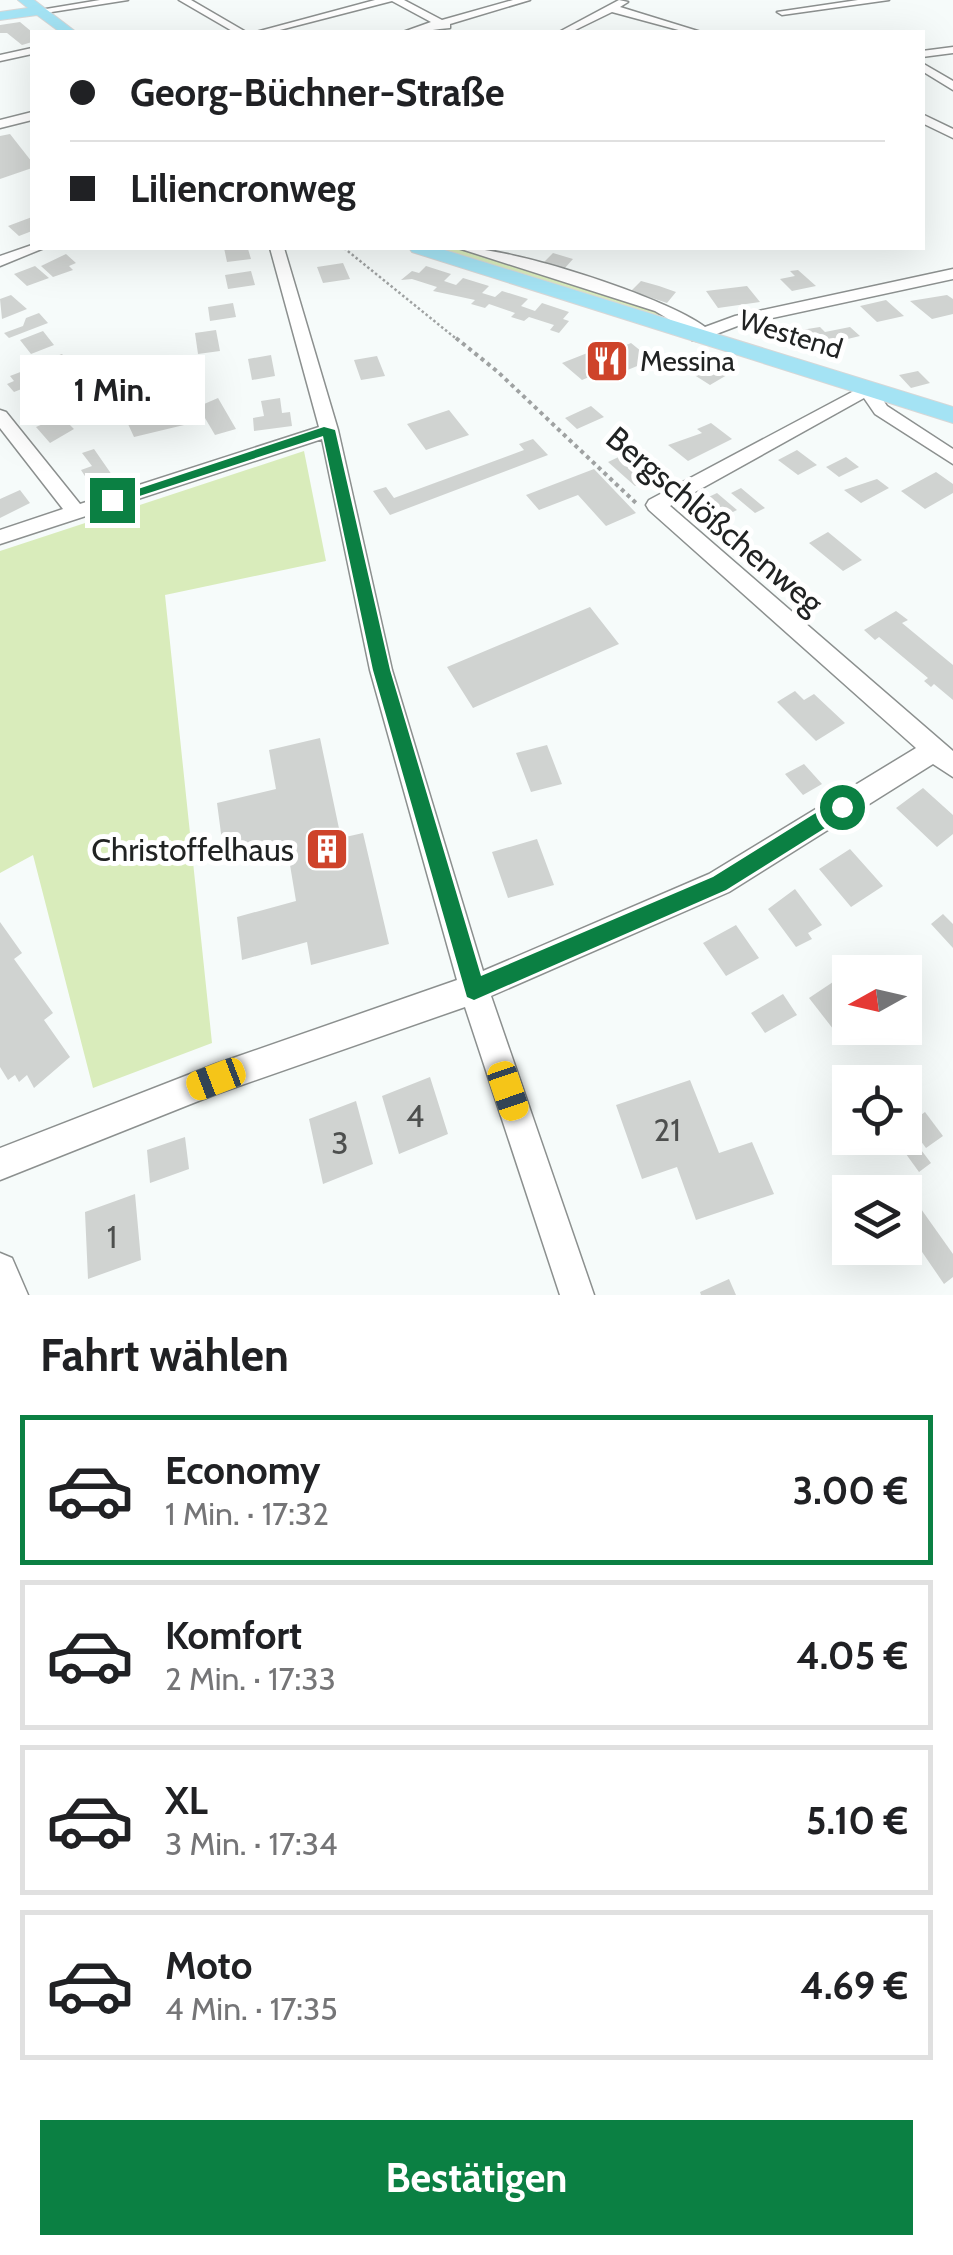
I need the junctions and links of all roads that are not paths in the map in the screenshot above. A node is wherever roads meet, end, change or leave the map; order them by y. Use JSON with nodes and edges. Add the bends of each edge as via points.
{"nodes":[{"id":1,"x":25,"y":0,"type":"edge"},
{"id":2,"x":124,"y":0,"type":"edge"},
{"id":3,"x":184,"y":0,"type":"edge"},
{"id":4,"x":387,"y":0,"type":"edge"},
{"id":5,"x":396,"y":0,"type":"edge"},
{"id":6,"x":525,"y":0,"type":"edge"},
{"id":7,"x":626,"y":0,"type":"edge"},
{"id":8,"x":884,"y":0,"type":"edge"},
{"id":9,"x":614,"y":9,"type":"junction"},
{"id":10,"x":40,"y":10,"type":"junction"},
{"id":11,"x":782,"y":12,"type":"dead end"},
{"id":12,"x":0,"y":16,"type":"edge"},
{"id":13,"x":440,"y":24,"type":"junction"},
{"id":14,"x":66,"y":30,"type":"edge"},
{"id":15,"x":236,"y":30,"type":"edge"},
{"id":16,"x":269,"y":30,"type":"edge"},
{"id":17,"x":416,"y":30,"type":"edge"},
{"id":18,"x":454,"y":30,"type":"edge"},
{"id":19,"x":568,"y":30,"type":"edge"},
{"id":20,"x":689,"y":30,"type":"edge"},
{"id":21,"x":953,"y":50,"type":"edge"},
{"id":22,"x":27,"y":52,"type":"edge"},
{"id":23,"x":925,"y":54,"type":"edge"},
{"id":24,"x":0,"y":58,"type":"edge"},
{"id":25,"x":925,"y":68,"type":"edge"},
{"id":26,"x":953,"y":86,"type":"edge"},
{"id":27,"x":30,"y":116,"type":"edge"},
{"id":28,"x":925,"y":120,"type":"edge"},
{"id":29,"x":0,"y":124,"type":"edge"},
{"id":30,"x":953,"y":134,"type":"edge"},
{"id":31,"x":32,"y":250,"type":"edge"},
{"id":32,"x":278,"y":250,"type":"edge"},
{"id":33,"x":426,"y":250,"type":"edge"},
{"id":34,"x":472,"y":250,"type":"edge"},
{"id":35,"x":0,"y":262,"type":"edge"},
{"id":36,"x":953,"y":274,"type":"edge"},
{"id":37,"x":699,"y":334,"type":"junction"},
{"id":38,"x":867,"y":389,"type":"junction"},
{"id":39,"x":0,"y":416,"type":"edge"},
{"id":40,"x":953,"y":416,"type":"edge"},
{"id":41,"x":329,"y":430,"type":"junction"},
{"id":42,"x":953,"y":458,"type":"edge"},
{"id":43,"x":76,"y":512,"type":"junction"},
{"id":44,"x":0,"y":537,"type":"edge"},
{"id":45,"x":944,"y":758,"type":"edge"},
{"id":46,"x":474,"y":989,"type":"junction"},
{"id":47,"x":0,"y":1164,"type":"edge"},
{"id":48,"x":0,"y":1270,"type":"edge"},
{"id":49,"x":11,"y":1295,"type":"edge"},
{"id":50,"x":577,"y":1295,"type":"edge"}],
"edges":[{"from":1,"to":10,"type":"main road"},
{"from":2,"to":10,"type":"street"},
{"from":3,"to":15,"type":"street"},
{"from":4,"to":16,"type":"street"},
{"from":5,"to":13,"type":"street"},
{"from":6,"to":13,"type":"street"},
{"from":7,"to":9,"type":"street"},
{"from":8,"to":11,"type":"street"},
{"from":9,"to":19,"type":"street"},
{"from":9,"to":20,"type":"street"},
{"from":10,"to":12,"type":"main road"},
{"from":10,"to":14,"type":"main road"},
{"from":13,"to":17,"type":"street"},
{"from":13,"to":18,"type":"street"},
{"from":21,"to":23,"type":"street"},
{"from":22,"to":24,"type":"street"},
{"from":25,"to":26,"type":"street"},
{"from":27,"to":29,"type":"street"},
{"from":28,"to":30,"type":"street"},
{"from":31,"to":35,"type":"street"},
{"from":32,"to":41,"type":"street"},
{"from":33,"to":37,"type":"main road","name":"Westend"},
{"from":34,"to":37,"type":"street","via":[[685,316]]},
{"from":36,"to":37,"type":"street"},
{"from":37,"to":38,"type":"main road","name":"Westend"},
{"from":38,"to":40,"type":"main road","name":"Westend"},
{"from":38,"to":42,"type":"street","via":[[881,410]]},
{"from":38,"to":45,"type":"street","name":"Bergschlößchenweg","via":[[656,505]]},
{"from":39,"to":43,"type":"street"},
{"from":41,"to":43,"type":"street"},
{"from":41,"to":46,"type":"street","via":[[381,670]]},
{"from":43,"to":44,"type":"street"},
{"from":45,"to":46,"type":"street","via":[[720,884]]},
{"from":46,"to":47,"type":"street"},
{"from":46,"to":50,"type":"street"},
{"from":48,"to":49,"type":"street"}]}
